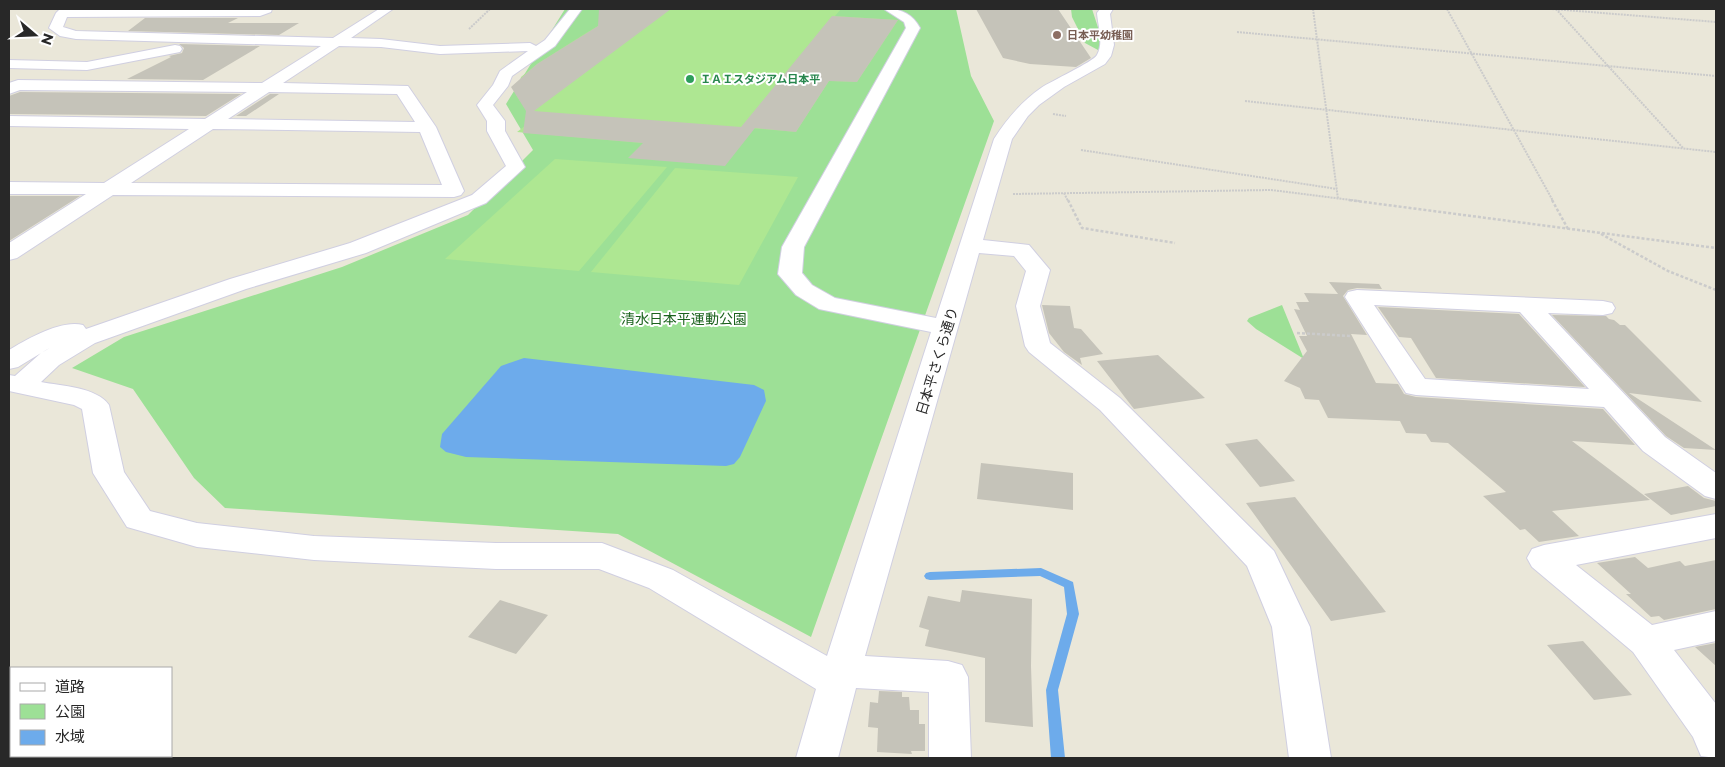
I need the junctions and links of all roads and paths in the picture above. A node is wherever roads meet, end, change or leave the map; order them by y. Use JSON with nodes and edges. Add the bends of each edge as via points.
{"nodes":[{"id":1,"x":266,"y":9,"type":"edge"},
{"id":2,"x":387,"y":9,"type":"edge"},
{"id":3,"x":576,"y":9,"type":"edge"},
{"id":4,"x":890,"y":9,"type":"edge"},
{"id":5,"x":1107,"y":9,"type":"edge"},
{"id":6,"x":1313,"y":9,"type":"edge"},
{"id":7,"x":1447,"y":9,"type":"edge"},
{"id":8,"x":1552,"y":9,"type":"edge"},
{"id":9,"x":1556,"y":9,"type":"edge"},
{"id":10,"x":66,"y":11,"type":"edge"},
{"id":11,"x":1716,"y":22,"type":"edge"},
{"id":12,"x":540,"y":32,"type":"dead end"},
{"id":13,"x":1237,"y":32,"type":"dead end"},
{"id":14,"x":205,"y":40,"type":"junction"},
{"id":15,"x":1318,"y":40,"type":"junction"},
{"id":16,"x":338,"y":42,"type":"junction"},
{"id":17,"x":530,"y":47,"type":"junction"},
{"id":18,"x":1472,"y":54,"type":"junction"},
{"id":19,"x":9,"y":64,"type":"edge"},
{"id":20,"x":1608,"y":66,"type":"junction"},
{"id":21,"x":508,"y":71,"type":"junction"},
{"id":22,"x":1716,"y":76,"type":"edge"},
{"id":23,"x":12,"y":82,"type":"edge"},
{"id":24,"x":268,"y":86,"type":"junction"},
{"id":25,"x":1245,"y":101,"type":"dead end"},
{"id":26,"x":1327,"y":109,"type":"junction"},
{"id":27,"x":9,"y":121,"type":"edge"},
{"id":28,"x":210,"y":123,"type":"junction"},
{"id":29,"x":427,"y":127,"type":"junction"},
{"id":30,"x":1514,"y":130,"type":"junction"},
{"id":31,"x":1684,"y":149,"type":"junction"},
{"id":32,"x":1081,"y":150,"type":"dead end"},
{"id":33,"x":1716,"y":152,"type":"edge"},
{"id":34,"x":9,"y":188,"type":"edge"},
{"id":35,"x":108,"y":188,"type":"junction"},
{"id":36,"x":1337,"y":189,"type":"junction"},
{"id":37,"x":454,"y":191,"type":"junction"},
{"id":38,"x":1064,"y":193,"type":"junction"},
{"id":39,"x":987,"y":194,"type":"junction"},
{"id":40,"x":1338,"y":199,"type":"junction"},
{"id":41,"x":1568,"y":229,"type":"junction"},
{"id":42,"x":1598,"y":233,"type":"junction"},
{"id":43,"x":1175,"y":243,"type":"dead end"},
{"id":44,"x":972,"y":246,"type":"junction"},
{"id":45,"x":1716,"y":248,"type":"edge"},
{"id":46,"x":9,"y":253,"type":"edge"},
{"id":47,"x":1716,"y":290,"type":"edge"},
{"id":48,"x":1526,"y":304,"type":"junction"},
{"id":49,"x":1603,"y":308,"type":"dead end"},
{"id":50,"x":946,"y":328,"type":"junction"},
{"id":51,"x":81,"y":333,"type":"junction"},
{"id":52,"x":1297,"y":333,"type":"dead end"},
{"id":53,"x":1384,"y":338,"type":"junction"},
{"id":54,"x":13,"y":376,"type":"edge"},
{"id":55,"x":1613,"y":399,"type":"junction"},
{"id":56,"x":1716,"y":488,"type":"edge"},
{"id":57,"x":1716,"y":526,"type":"edge"},
{"id":58,"x":1716,"y":626,"type":"edge"},
{"id":59,"x":1646,"y":641,"type":"junction"},
{"id":60,"x":840,"y":676,"type":"junction"},
{"id":61,"x":1715,"y":733,"type":"edge"},
{"id":62,"x":816,"y":758,"type":"edge"},
{"id":63,"x":950,"y":758,"type":"edge"},
{"id":64,"x":1310,"y":758,"type":"edge"}],
"edges":[{"from":1,"to":10,"type":"street","via":[[260,12]]},
{"from":2,"to":16,"type":"street"},
{"from":3,"to":21,"type":"street","via":[[550,43]]},
{"from":4,"to":50,"type":"street","via":[[909,20],[914,28],[793,247],[790,274],[804,290],[828,304]]},
{"from":5,"to":39,"type":"street","name":"日本平さくら通り","via":[[1103,13],[1106,54],[1022,110],[1003,139]]},
{"from":6,"to":15,"type":"path"},
{"from":7,"to":18,"type":"path"},
{"from":8,"to":9,"type":"path"},
{"from":9,"to":11,"type":"path"},
{"from":9,"to":20,"type":"path"},
{"from":10,"to":14,"type":"street","via":[[56,28],[65,33]]},
{"from":12,"to":17,"type":"street"},
{"from":13,"to":15,"type":"path"},
{"from":14,"to":16,"type":"street"},
{"from":14,"to":19,"type":"street","via":[[87,66]]},
{"from":15,"to":18,"type":"path"},
{"from":15,"to":26,"type":"path"},
{"from":16,"to":17,"type":"street","via":[[440,50]]},
{"from":16,"to":24,"type":"street"},
{"from":17,"to":21,"type":"street","via":[[499,70]]},
{"from":18,"to":20,"type":"path"},
{"from":18,"to":30,"type":"path"},
{"from":20,"to":22,"type":"path"},
{"from":20,"to":31,"type":"path"},
{"from":21,"to":51,"type":"street","via":[[485,104],[516,167],[479,199],[358,248]]},
{"from":23,"to":24,"type":"street"},
{"from":24,"to":28,"type":"street"},
{"from":24,"to":29,"type":"street","via":[[402,89]]},
{"from":25,"to":26,"type":"path"},
{"from":26,"to":30,"type":"path"},
{"from":26,"to":36,"type":"path"},
{"from":27,"to":28,"type":"street"},
{"from":28,"to":29,"type":"street"},
{"from":28,"to":35,"type":"street"},
{"from":29,"to":37,"type":"street"},
{"from":30,"to":31,"type":"path"},
{"from":30,"to":41,"type":"path"},
{"from":31,"to":33,"type":"path"},
{"from":32,"to":36,"type":"path"},
{"from":34,"to":35,"type":"street"},
{"from":35,"to":37,"type":"street"},
{"from":35,"to":46,"type":"street"},
{"from":36,"to":40,"type":"path"},
{"from":37,"to":51,"type":"street","via":[[450,197],[330,244],[240,271]]},
{"from":38,"to":39,"type":"path"},
{"from":38,"to":40,"type":"path","via":[[1271,190]]},
{"from":38,"to":43,"type":"path","via":[[1082,228]]},
{"from":39,"to":44,"type":"street","name":"日本平さくら通り"},
{"from":40,"to":41,"type":"path"},
{"from":41,"to":42,"type":"path"},
{"from":42,"to":45,"type":"path"},
{"from":42,"to":47,"type":"path","via":[[1668,271]]},
{"from":44,"to":50,"type":"street","name":"日本平さくら通り"},
{"from":44,"to":64,"type":"street","via":[[1021,250],[1038,270],[1028,306],[1038,346],[1110,404],[1262,560],[1291,627]]},
{"from":48,"to":49,"type":"street"},
{"from":48,"to":53,"type":"street","via":[[1356,297]]},
{"from":48,"to":55,"type":"street"},
{"from":50,"to":60,"type":"street","name":"日本平さくら通り"},
{"from":51,"to":54,"type":"street","via":[[50,359]]},
{"from":52,"to":53,"type":"path"},
{"from":53,"to":55,"type":"street","via":[[1416,387]]},
{"from":54,"to":60,"type":"street","via":[[95,405],[110,473],[138,519],[197,535],[314,548],[496,556],[602,556],[661,579]]},
{"from":55,"to":56,"type":"street","via":[[1654,444]]},
{"from":57,"to":59,"type":"street","via":[[1544,558]]},
{"from":58,"to":59,"type":"street"},
{"from":59,"to":61,"type":"street"},
{"from":60,"to":62,"type":"street","name":"日本平さくら通り"},
{"from":60,"to":63,"type":"street","via":[[948,678]]}]}
